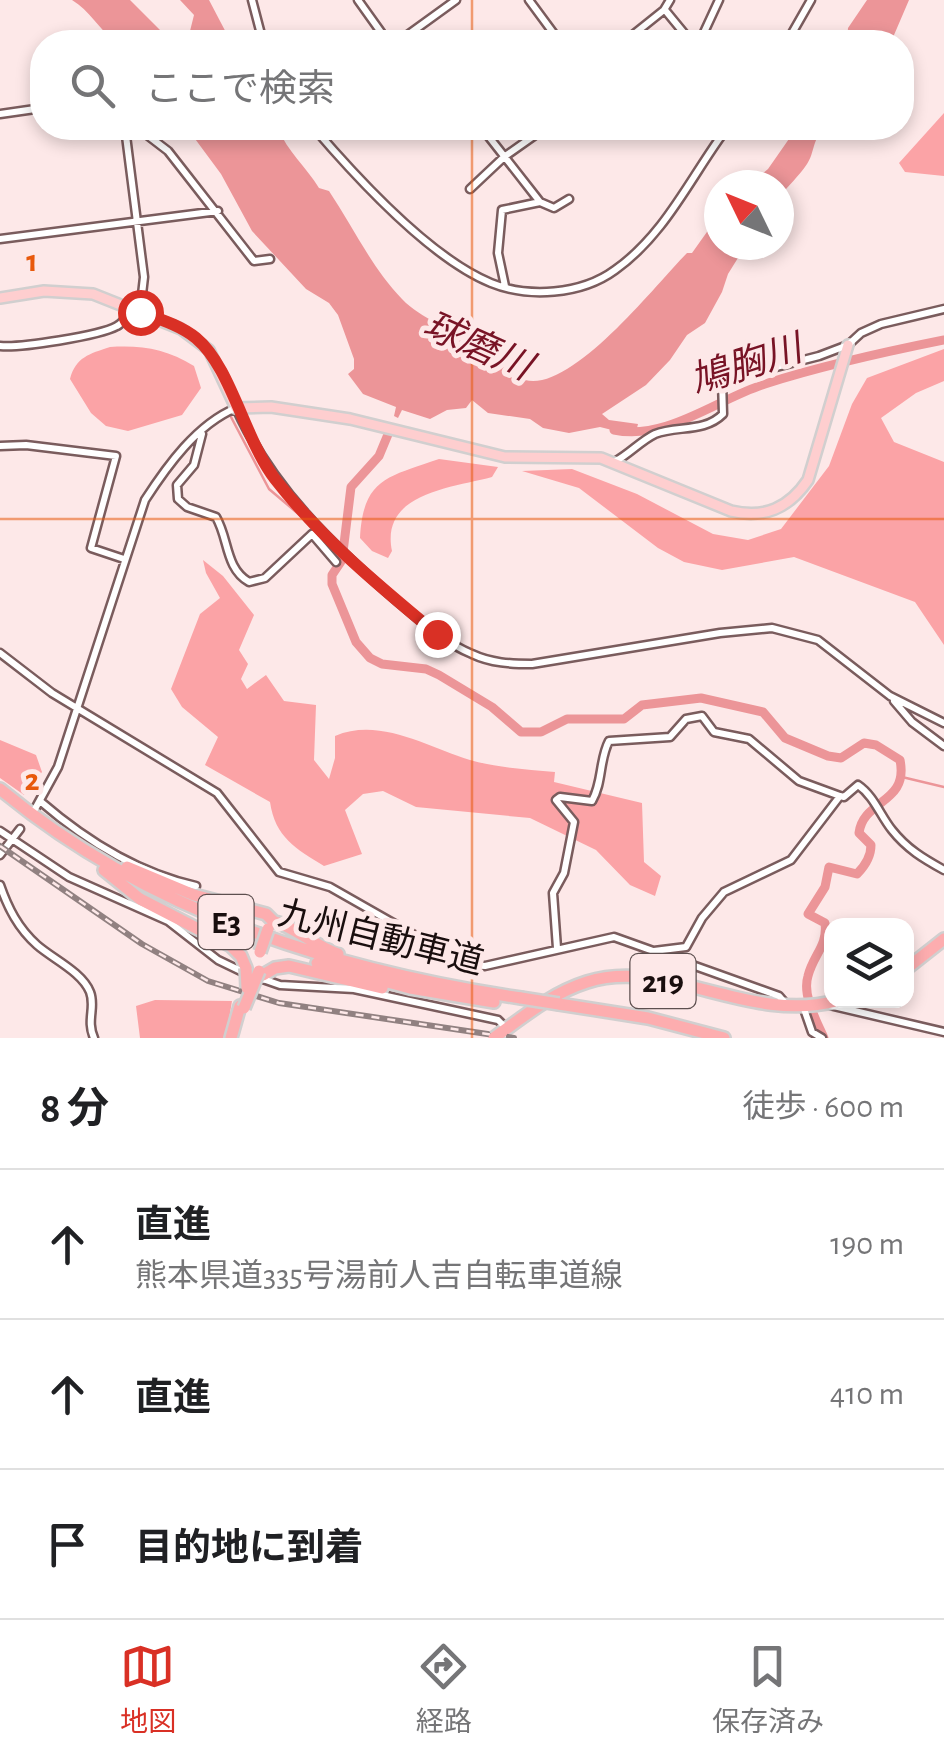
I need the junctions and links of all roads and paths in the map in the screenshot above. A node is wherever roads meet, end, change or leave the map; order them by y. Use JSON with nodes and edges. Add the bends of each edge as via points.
{"nodes":[{"id":1,"x":252,"y":0,"type":"edge"},
{"id":2,"x":358,"y":0,"type":"edge"},
{"id":3,"x":456,"y":0,"type":"edge"},
{"id":4,"x":529,"y":0,"type":"edge"},
{"id":5,"x":670,"y":0,"type":"edge"},
{"id":6,"x":719,"y":0,"type":"edge"},
{"id":7,"x":811,"y":0,"type":"edge"},
{"id":8,"x":664,"y":10,"type":"junction"},
{"id":9,"x":260,"y":30,"type":"edge"},
{"id":10,"x":379,"y":30,"type":"edge"},
{"id":11,"x":415,"y":30,"type":"edge"},
{"id":12,"x":551,"y":30,"type":"edge"},
{"id":13,"x":639,"y":30,"type":"edge"},
{"id":14,"x":681,"y":30,"type":"edge"},
{"id":15,"x":705,"y":30,"type":"edge"},
{"id":16,"x":794,"y":30,"type":"edge"},
{"id":17,"x":30,"y":110,"type":"edge"},
{"id":18,"x":0,"y":114,"type":"edge"},
{"id":19,"x":127,"y":140,"type":"edge"},
{"id":20,"x":154,"y":140,"type":"edge"},
{"id":21,"x":325,"y":140,"type":"edge"},
{"id":22,"x":491,"y":140,"type":"edge"},
{"id":23,"x":528,"y":140,"type":"edge"},
{"id":24,"x":720,"y":140,"type":"edge"},
{"id":25,"x":504,"y":157,"type":"junction"},
{"id":26,"x":470,"y":189,"type":"dead end"},
{"id":27,"x":570,"y":199,"type":"dead end"},
{"id":28,"x":540,"y":202,"type":"junction"},
{"id":29,"x":218,"y":211,"type":"junction"},
{"id":30,"x":137,"y":221,"type":"junction"},
{"id":31,"x":0,"y":239,"type":"edge"},
{"id":32,"x":270,"y":259,"type":"dead end"},
{"id":33,"x":505,"y":288,"type":"junction"},
{"id":34,"x":0,"y":298,"type":"edge"},
{"id":35,"x":944,"y":308,"type":"edge"},
{"id":36,"x":137,"y":310,"type":"junction"},
{"id":37,"x":848,"y":345,"type":"junction"},
{"id":38,"x":0,"y":346,"type":"edge"},
{"id":39,"x":236,"y":408,"type":"junction"},
{"id":40,"x":202,"y":431,"type":"junction"},
{"id":41,"x":0,"y":446,"type":"edge"},
{"id":42,"x":616,"y":461,"type":"junction"},
{"id":43,"x":124,"y":560,"type":"junction"},
{"id":44,"x":336,"y":562,"type":"dead end"},
{"id":45,"x":0,"y":653,"type":"edge"},
{"id":46,"x":890,"y":696,"type":"junction"},
{"id":47,"x":76,"y":706,"type":"junction"},
{"id":48,"x":944,"y":723,"type":"edge"},
{"id":49,"x":944,"y":746,"type":"edge"},
{"id":50,"x":0,"y":790,"type":"edge"},
{"id":51,"x":840,"y":796,"type":"junction"},
{"id":52,"x":0,"y":799,"type":"edge"},
{"id":53,"x":20,"y":829,"type":"dead end"},
{"id":54,"x":52,"y":829,"type":"junction"},
{"id":55,"x":0,"y":831,"type":"edge"},
{"id":56,"x":13,"y":838,"type":"junction"},
{"id":57,"x":0,"y":855,"type":"edge"},
{"id":58,"x":104,"y":870,"type":"junction"},
{"id":59,"x":944,"y":870,"type":"edge"},
{"id":60,"x":0,"y":885,"type":"edge"},
{"id":61,"x":196,"y":886,"type":"dead end"},
{"id":62,"x":272,"y":928,"type":"junction"},
{"id":63,"x":944,"y":939,"type":"edge"},
{"id":64,"x":556,"y":948,"type":"junction"},
{"id":65,"x":654,"y":951,"type":"junction"},
{"id":66,"x":914,"y":963,"type":"edge"},
{"id":67,"x":255,"y":971,"type":"junction"},
{"id":68,"x":415,"y":980,"type":"junction"},
{"id":69,"x":456,"y":997,"type":"junction"},
{"id":70,"x":519,"y":1002,"type":"junction"},
{"id":71,"x":824,"y":1002,"type":"edge"},
{"id":72,"x":803,"y":1004,"type":"junction"},
{"id":73,"x":786,"y":1005,"type":"junction"},
{"id":74,"x":556,"y":1007,"type":"junction"},
{"id":75,"x":853,"y":1008,"type":"edge"},
{"id":76,"x":944,"y":1032,"type":"edge"},
{"id":77,"x":501,"y":1033,"type":"edge"},
{"id":78,"x":94,"y":1038,"type":"edge"},
{"id":79,"x":234,"y":1038,"type":"edge"},
{"id":80,"x":698,"y":1038,"type":"edge"},
{"id":81,"x":724,"y":1038,"type":"edge"},
{"id":82,"x":822,"y":1038,"type":"edge"}],
"edges":[{"from":1,"to":9,"type":"street"},
{"from":2,"to":10,"type":"street"},
{"from":3,"to":11,"type":"street"},
{"from":4,"to":12,"type":"street"},
{"from":5,"to":8,"type":"street"},
{"from":6,"to":15,"type":"street"},
{"from":7,"to":16,"type":"street"},
{"from":8,"to":13,"type":"street"},
{"from":8,"to":14,"type":"street"},
{"from":17,"to":18,"type":"street"},
{"from":19,"to":30,"type":"street"},
{"from":20,"to":29,"type":"street"},
{"from":21,"to":33,"type":"street","via":[[440,250]]},
{"from":22,"to":25,"type":"street"},
{"from":23,"to":25,"type":"street"},
{"from":24,"to":33,"type":"street","via":[[684,196],[616,270],[553,291]]},
{"from":25,"to":26,"type":"street"},
{"from":25,"to":28,"type":"street"},
{"from":27,"to":28,"type":"street","via":[[554,208]]},
{"from":28,"to":33,"type":"street","via":[[502,210],[498,253]]},
{"from":29,"to":30,"type":"street"},
{"from":29,"to":32,"type":"street","via":[[254,261]]},
{"from":30,"to":31,"type":"street"},
{"from":30,"to":36,"type":"street","via":[[144,277]]},
{"from":34,"to":36,"type":"main road","via":[[68,290]]},
{"from":35,"to":37,"type":"street","via":[[881,324]]},
{"from":36,"to":38,"type":"street","via":[[96,334]]},
{"from":36,"to":39,"type":"main road","via":[[181,328],[209,350]]},
{"from":37,"to":42,"type":"street","via":[[720,384],[723,414],[706,425],[657,433]]},
{"from":37,"to":42,"type":"main road","via":[[808,480],[776,510],[731,511]]},
{"from":39,"to":40,"type":"street"},
{"from":39,"to":42,"type":"main road","via":[[350,419],[504,458]]},
{"from":39,"to":46,"type":"street","via":[[266,466],[318,528],[437,634],[477,656],[532,664],[772,628],[818,640]]},
{"from":40,"to":43,"type":"street","via":[[145,500]]},
{"from":40,"to":44,"type":"street","via":[[194,465],[177,485],[178,499],[216,517],[241,577],[265,578],[312,534]]},
{"from":41,"to":43,"type":"street","via":[[116,456],[91,548]]},
{"from":43,"to":47,"type":"street"},
{"from":45,"to":47,"type":"street"},
{"from":46,"to":48,"type":"street"},
{"from":46,"to":49,"type":"street"},
{"from":47,"to":61,"type":"street","via":[[58,767],[38,805],[94,844]]},
{"from":47,"to":64,"type":"street","via":[[217,793],[278,872],[330,887],[467,965]]},
{"from":50,"to":54,"type":"highway","name":"九州自動車道","number":"E3"},
{"from":51,"to":59,"type":"street","via":[[861,787],[912,851]]},
{"from":51,"to":64,"type":"street","via":[[799,781],[748,740],[714,732],[702,716],[686,720],[670,736],[609,741],[592,802],[556,800],[574,822],[553,892]]},
{"from":51,"to":65,"type":"street","via":[[791,860],[724,892],[686,947]]},
{"from":52,"to":58,"type":"highway","name":"九州自動車道","number":"E3"},
{"from":53,"to":56,"type":"street"},
{"from":54,"to":62,"type":"highway","via":[[165,885],[266,914]]},
{"from":54,"to":68,"type":"highway","name":"九州自動車道","number":"E3","via":[[138,881],[234,926]]},
{"from":55,"to":56,"type":"street"},
{"from":56,"to":57,"type":"street"},
{"from":56,"to":77,"type":"street","via":[[69,877],[168,921],[218,960],[262,980],[354,989],[498,1020]]},
{"from":58,"to":67,"type":"highway","via":[[140,899],[230,946]]},
{"from":58,"to":69,"type":"highway","name":"九州自動車道","number":"E3","via":[[274,949]]},
{"from":60,"to":78,"type":"street","via":[[12,916],[32,940],[90,992]]},
{"from":62,"to":67,"type":"highway","bridge":true},
{"from":62,"to":68,"type":"highway","via":[[281,922],[326,950]]},
{"from":63,"to":66,"type":"highway"},
{"from":64,"to":65,"type":"street","via":[[614,937]]},
{"from":65,"to":73,"type":"street","via":[[778,996]]},
{"from":67,"to":69,"type":"highway","via":[[288,966]]},
{"from":67,"to":79,"type":"highway","bridge":true},
{"from":68,"to":70,"type":"highway","name":"九州自動車道","number":"E3"},
{"from":69,"to":70,"type":"highway","name":"九州自動車道","number":"E3"},
{"from":70,"to":74,"type":"highway","name":"九州自動車道","number":"E3","bridge":true},
{"from":71,"to":72,"type":"highway","number":"219"},
{"from":72,"to":73,"type":"highway","number":"219"},
{"from":72,"to":82,"type":"street","via":[[812,1032]]},
{"from":73,"to":77,"type":"highway","number":"219","via":[[620,976],[558,994]]},
{"from":74,"to":80,"type":"highway","name":"九州自動車道","number":"E3"},
{"from":74,"to":81,"type":"highway","name":"九州自動車道","number":"E3","via":[[648,1018]]},
{"from":75,"to":76,"type":"street"}]}
